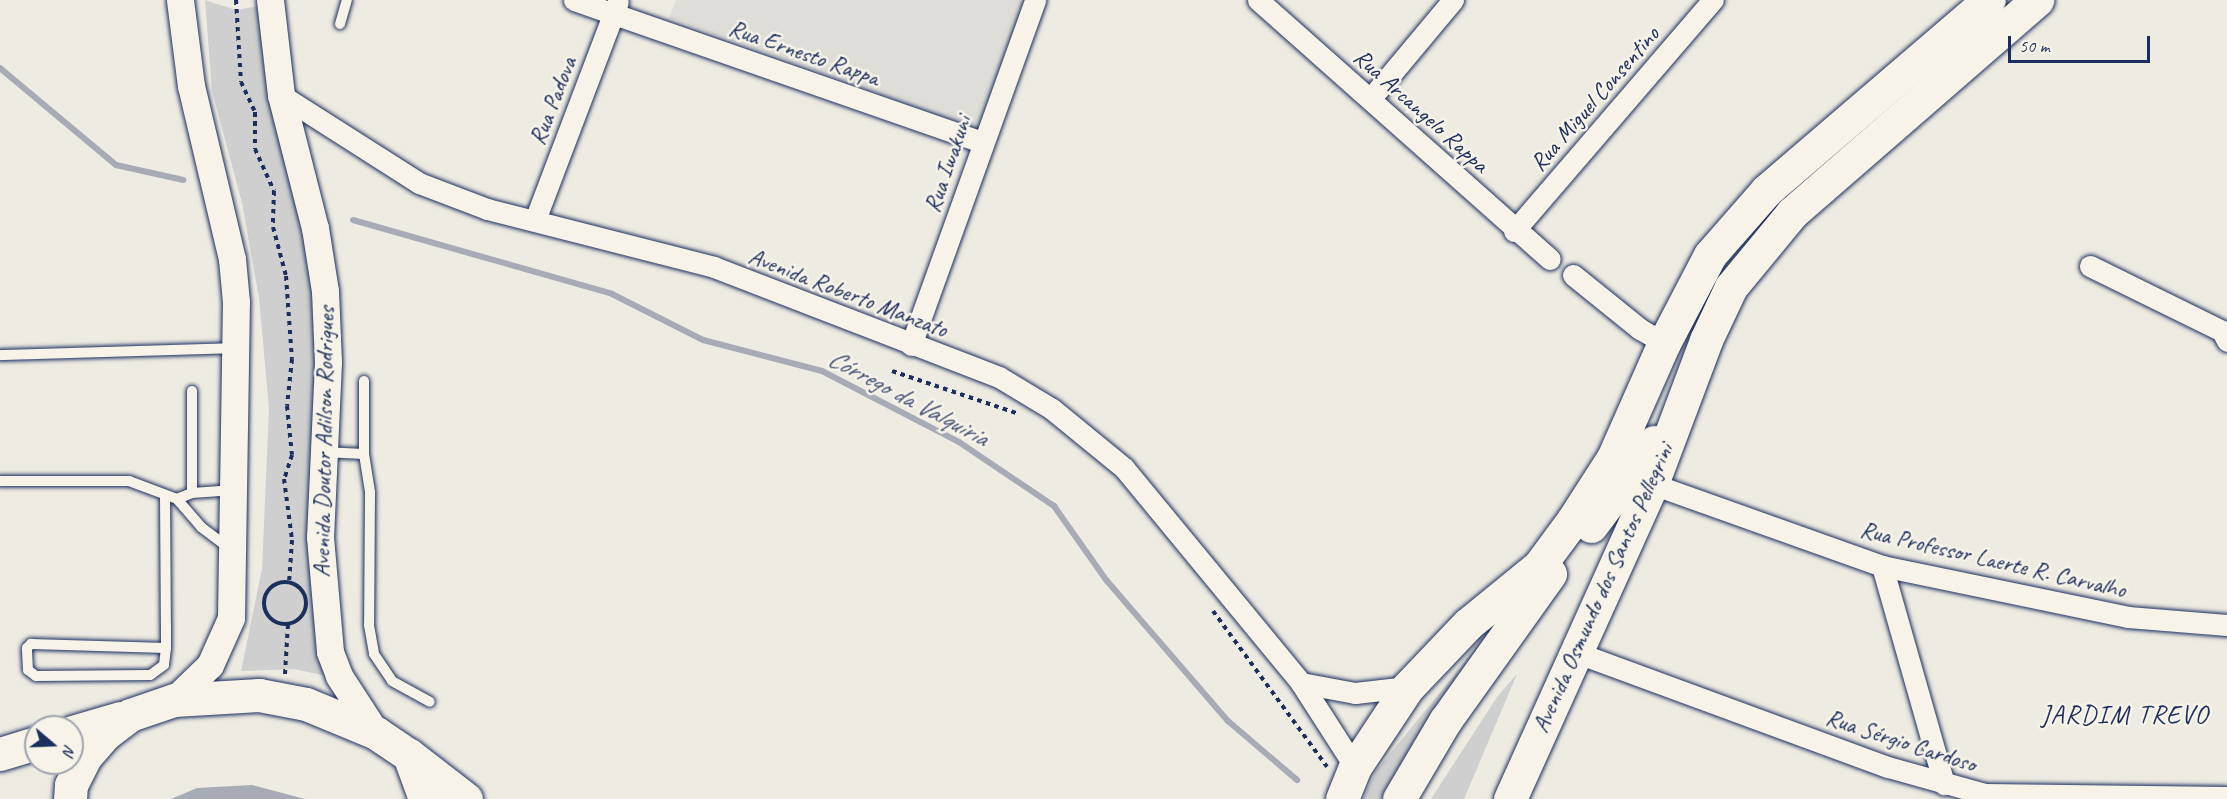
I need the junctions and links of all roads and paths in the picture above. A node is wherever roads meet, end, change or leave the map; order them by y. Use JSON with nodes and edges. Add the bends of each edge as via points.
{"nodes":[{"id":1,"x":180,"y":0,"type":"edge"},
{"id":2,"x":236,"y":0,"type":"edge"},
{"id":3,"x":270,"y":0,"type":"edge"},
{"id":4,"x":348,"y":0,"type":"edge"},
{"id":5,"x":574,"y":0,"type":"edge"},
{"id":6,"x":1035,"y":0,"type":"edge"},
{"id":7,"x":1258,"y":0,"type":"edge"},
{"id":8,"x":1453,"y":0,"type":"edge"},
{"id":9,"x":1713,"y":0,"type":"edge"},
{"id":10,"x":1989,"y":0,"type":"edge"},
{"id":11,"x":2037,"y":0,"type":"edge"},
{"id":12,"x":616,"y":6,"type":"edge"},
{"id":13,"x":340,"y":24,"type":"dead end"},
{"id":14,"x":281,"y":95,"type":"junction"},
{"id":15,"x":1371,"y":98,"type":"junction"},
{"id":16,"x":982,"y":142,"type":"junction"},
{"id":17,"x":535,"y":220,"type":"junction"},
{"id":18,"x":1514,"y":231,"type":"junction"},
{"id":19,"x":1550,"y":259,"type":"dead end"},
{"id":20,"x":2090,"y":266,"type":"dead end"},
{"id":21,"x":1573,"y":275,"type":"dead end"},
{"id":22,"x":2225,"y":331,"type":"edge"},
{"id":23,"x":1664,"y":343,"type":"junction"},
{"id":24,"x":911,"y":345,"type":"junction"},
{"id":25,"x":234,"y":348,"type":"junction"},
{"id":26,"x":0,"y":355,"type":"edge"},
{"id":27,"x":892,"y":371,"type":"dead end"},
{"id":28,"x":1693,"y":376,"type":"junction"},
{"id":29,"x":364,"y":381,"type":"dead end"},
{"id":30,"x":192,"y":391,"type":"dead end"},
{"id":31,"x":1025,"y":417,"type":"dead end"},
{"id":32,"x":323,"y":452,"type":"junction"},
{"id":33,"x":364,"y":454,"type":"junction"},
{"id":34,"x":0,"y":481,"type":"edge"},
{"id":35,"x":1652,"y":484,"type":"junction"},
{"id":36,"x":232,"y":490,"type":"junction"},
{"id":37,"x":192,"y":494,"type":"junction"},
{"id":38,"x":165,"y":496,"type":"junction"},
{"id":39,"x":177,"y":499,"type":"junction"},
{"id":40,"x":1573,"y":520,"type":"junction"},
{"id":41,"x":231,"y":551,"type":"junction"},
{"id":42,"x":1882,"y":566,"type":"junction"},
{"id":43,"x":289,"y":583,"type":"junction"},
{"id":44,"x":1532,"y":596,"type":"junction"},
{"id":45,"x":1209,"y":606,"type":"dead end"},
{"id":46,"x":288,"y":624,"type":"junction"},
{"id":47,"x":2227,"y":625,"type":"edge"},
{"id":48,"x":165,"y":648,"type":"junction"},
{"id":49,"x":1575,"y":652,"type":"junction"},
{"id":50,"x":285,"y":680,"type":"dead end"},
{"id":51,"x":1301,"y":684,"type":"junction"},
{"id":52,"x":1408,"y":687,"type":"junction"},
{"id":53,"x":174,"y":700,"type":"junction"},
{"id":54,"x":430,"y":702,"type":"dead end"},
{"id":55,"x":130,"y":715,"type":"junction"},
{"id":56,"x":84,"y":728,"type":"edge"},
{"id":57,"x":376,"y":733,"type":"junction"},
{"id":58,"x":24,"y":747,"type":"edge"},
{"id":59,"x":0,"y":754,"type":"edge"},
{"id":60,"x":409,"y":755,"type":"junction"},
{"id":61,"x":1944,"y":784,"type":"junction"},
{"id":62,"x":1347,"y":786,"type":"edge"},
{"id":63,"x":2227,"y":797,"type":"edge"},
{"id":64,"x":70,"y":799,"type":"edge"},
{"id":65,"x":424,"y":799,"type":"edge"},
{"id":66,"x":466,"y":799,"type":"edge"},
{"id":67,"x":1399,"y":799,"type":"edge"},
{"id":68,"x":1510,"y":799,"type":"edge"}],
"edges":[{"from":1,"to":25,"type":"street","via":[[183,40],[204,154],[232,259]]},
{"from":2,"to":43,"type":"path","via":[[241,82],[255,112],[255,149],[274,191],[273,228],[286,276],[292,359],[287,406],[292,455],[284,479],[292,540]]},
{"from":3,"to":14,"type":"street","name":"Avenida Doutor Adilson Rodrigues"},
{"from":4,"to":13,"type":"lane"},
{"from":5,"to":12,"type":"street","name":"Rua Ernesto Rappa"},
{"from":6,"to":16,"type":"street","name":"Rua Iwakuni"},
{"from":7,"to":15,"type":"street","name":"Rua Arcangelo Rappa"},
{"from":8,"to":15,"type":"street"},
{"from":9,"to":18,"type":"street","name":"Rua Miguel Consentino"},
{"from":10,"to":23,"type":"main road","name":"Avenida Osmundo dos Santos Pellegrini","via":[[1767,190],[1710,255]]},
{"from":11,"to":28,"type":"main road","name":"Avenida Osmundo dos Santos Pellegrini","via":[[1792,213],[1731,287]]},
{"from":12,"to":16,"type":"street","name":"Rua Ernesto Rappa"},
{"from":12,"to":17,"type":"street","name":"Rua Padova"},
{"from":14,"to":17,"type":"street","name":"Avenida Roberto Manzato","via":[[419,183],[487,209]]},
{"from":14,"to":32,"type":"street","name":"Avenida Doutor Adilson Rodrigues","via":[[315,228],[325,291],[328,362]]},
{"from":15,"to":18,"type":"street","name":"Rua Arcangelo Rappa"},
{"from":16,"to":24,"type":"street","name":"Rua Iwakuni"},
{"from":17,"to":24,"type":"street","name":"Avenida Roberto Manzato","via":[[714,267]]},
{"from":18,"to":19,"type":"street","name":"Rua Arcangelo Rappa"},
{"from":20,"to":22,"type":"street"},
{"from":21,"to":23,"type":"street","via":[[1640,329]]},
{"from":23,"to":40,"type":"main road","name":"Avenida Osmundo dos Santos Pellegrini","via":[[1612,458]]},
{"from":24,"to":51,"type":"street","name":"Avenida Roberto Manzato","via":[[999,377],[1052,409],[1124,468]]},
{"from":25,"to":26,"type":"lane"},
{"from":25,"to":36,"type":"street"},
{"from":27,"to":31,"type":"path"},
{"from":28,"to":35,"type":"main road","name":"Avenida Osmundo dos Santos Pellegrini"},
{"from":28,"to":44,"type":"main road","name":"Avenida Osmundo dos Santos Pellegrini","via":[[1635,472]]},
{"from":29,"to":33,"type":"lane"},
{"from":30,"to":37,"type":"lane"},
{"from":32,"to":33,"type":"lane"},
{"from":32,"to":57,"type":"street","name":"Avenida Doutor Adilson Rodrigues","via":[[320,537],[330,652],[339,676]]},
{"from":33,"to":54,"type":"lane","via":[[370,493],[369,625],[374,654],[392,681]]},
{"from":34,"to":38,"type":"lane","via":[[129,481]]},
{"from":35,"to":42,"type":"street","name":"Rua Professor Laerte R. Carvalho"},
{"from":35,"to":49,"type":"main road","name":"Avenida Osmundo dos Santos Pellegrini"},
{"from":36,"to":37,"type":"lane"},
{"from":36,"to":41,"type":"street"},
{"from":37,"to":39,"type":"lane"},
{"from":38,"to":39,"type":"lane"},
{"from":38,"to":48,"type":"lane"},
{"from":39,"to":41,"type":"lane","via":[[201,527]]},
{"from":40,"to":44,"type":"main road","name":"Avenida Osmundo dos Santos Pellegrini"},
{"from":40,"to":52,"type":"main road","name":"Avenida Osmundo dos Santos Pellegrini","via":[[1539,566],[1468,624]]},
{"from":41,"to":53,"type":"street","via":[[231,618],[222,646],[210,665]]},
{"from":42,"to":47,"type":"street","name":"Rua Professor Laerte R. Carvalho","via":[[2128,617]]},
{"from":42,"to":61,"type":"street"},
{"from":43,"to":46,"type":"path","via":[[300,589],[306,600],[303,613]]},
{"from":43,"to":46,"type":"path","via":[[270,590],[264,603],[274,621]]},
{"from":44,"to":67,"type":"main road","via":[[1445,721]]},
{"from":45,"to":62,"type":"path"},
{"from":46,"to":50,"type":"path"},
{"from":48,"to":48,"type":"lane","via":[[31,644],[27,648],[28,669],[36,676],[150,675],[164,665]]},
{"from":49,"to":61,"type":"street","name":"Rua Sérgio Cardoso"},
{"from":49,"to":68,"type":"main road","name":"Avenida Osmundo dos Santos Pellegrini"},
{"from":51,"to":52,"type":"street","via":[[1355,693]]},
{"from":51,"to":62,"type":"street","name":"Avenida Roberto Manzato"},
{"from":52,"to":62,"type":"main road","name":"Avenida Osmundo dos Santos Pellegrini"},
{"from":53,"to":55,"type":"main road"},
{"from":53,"to":57,"type":"main road","via":[[258,695],[306,704]]},
{"from":55,"to":56,"type":"main road"},
{"from":55,"to":64,"type":"main road","via":[[105,734],[85,757],[71,785]]},
{"from":57,"to":60,"type":"main road"},
{"from":58,"to":59,"type":"main road"},
{"from":60,"to":65,"type":"main road"},
{"from":60,"to":66,"type":"main road"},
{"from":61,"to":63,"type":"street","name":"Rua Sérgio Cardoso","via":[[1985,794]]}]}
